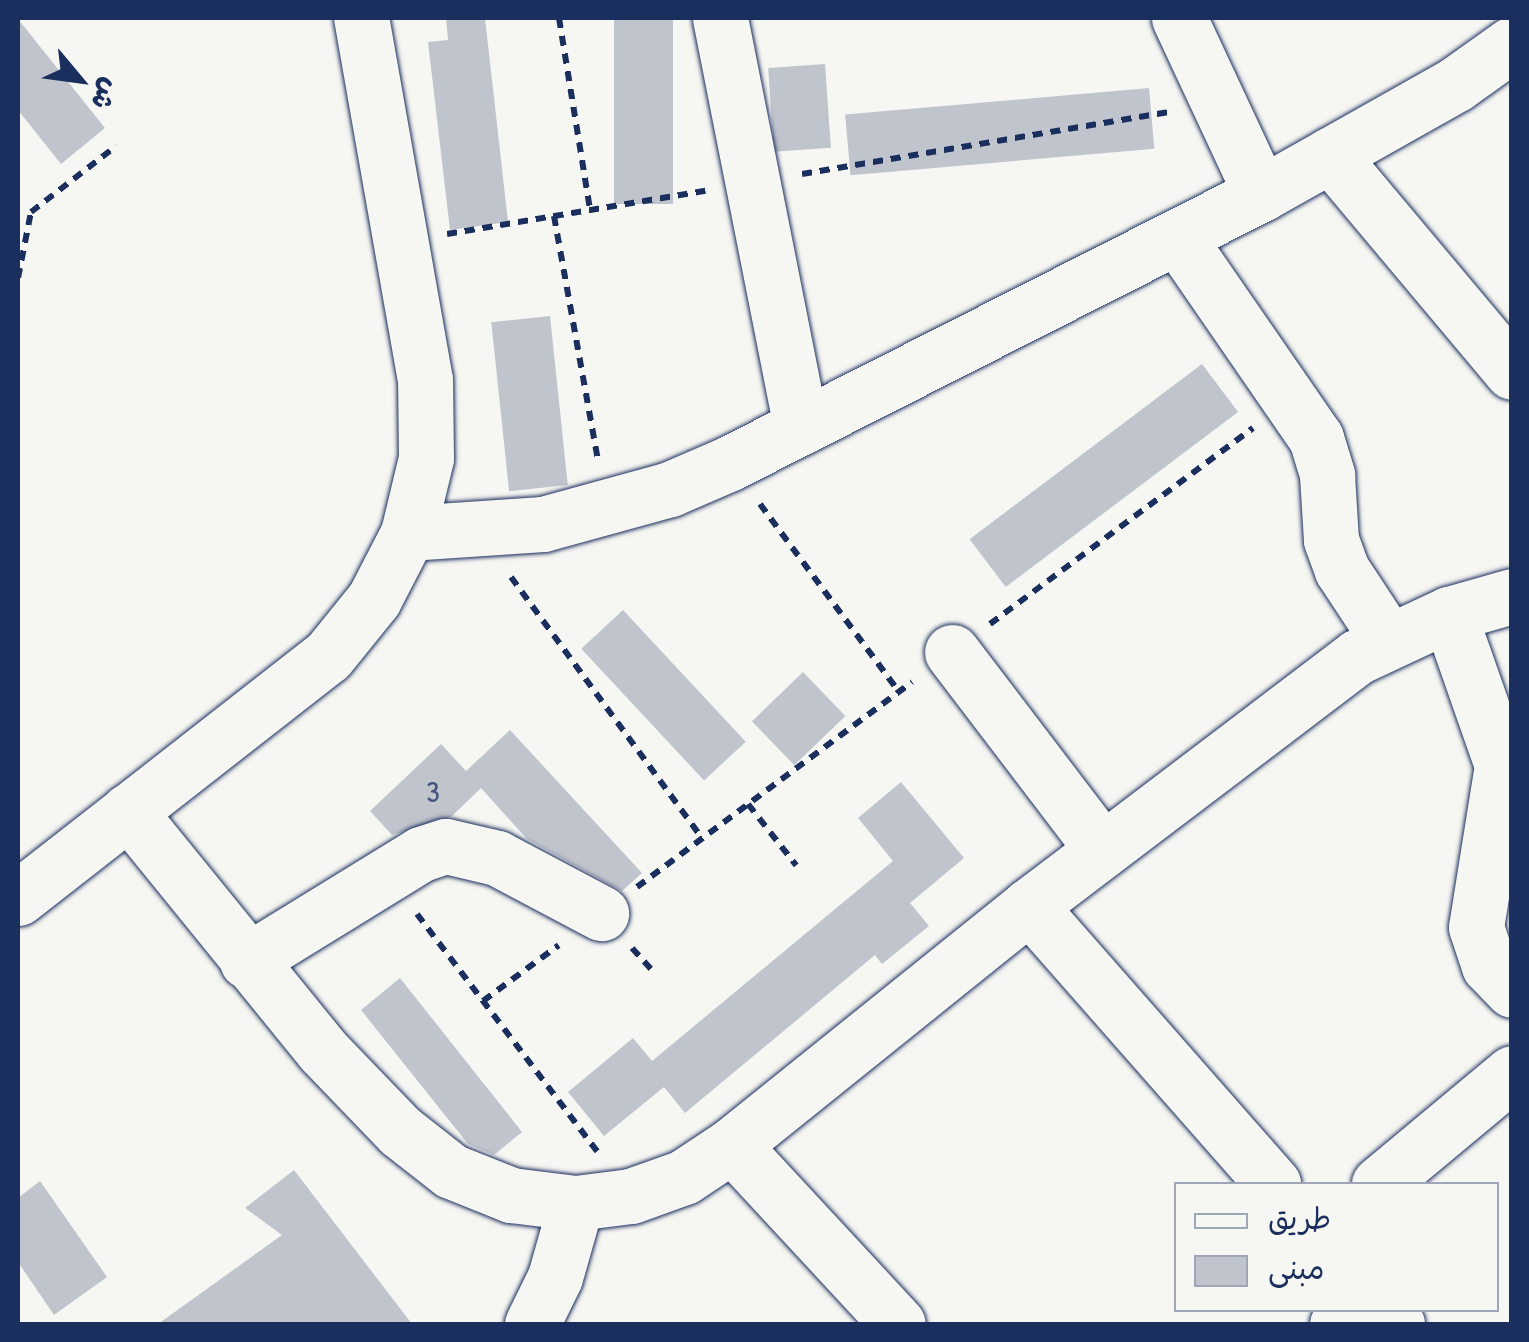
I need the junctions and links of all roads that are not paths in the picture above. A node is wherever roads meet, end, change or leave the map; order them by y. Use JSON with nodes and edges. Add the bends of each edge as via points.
{"nodes":[{"id":1,"x":362,"y":18,"type":"edge"},
{"id":2,"x":720,"y":18,"type":"edge"},
{"id":3,"x":1179,"y":18,"type":"edge"},
{"id":4,"x":1512,"y":44,"type":"edge"},
{"id":5,"x":1330,"y":155,"type":"junction"},
{"id":6,"x":1261,"y":194,"type":"junction"},
{"id":7,"x":1178,"y":238,"type":"junction"},
{"id":8,"x":1512,"y":372,"type":"edge"},
{"id":9,"x":800,"y":427,"type":"junction"},
{"id":10,"x":408,"y":533,"type":"junction"},
{"id":11,"x":1512,"y":596,"type":"edge"},
{"id":12,"x":1449,"y":614,"type":"junction"},
{"id":13,"x":1388,"y":640,"type":"junction"},
{"id":14,"x":952,"y":652,"type":"road end"},
{"id":15,"x":128,"y":811,"type":"junction"},
{"id":16,"x":1102,"y":849,"type":"junction"},
{"id":17,"x":18,"y":898,"type":"edge"},
{"id":18,"x":1028,"y":906,"type":"junction"},
{"id":19,"x":601,"y":914,"type":"road end"},
{"id":20,"x":247,"y":961,"type":"junction"},
{"id":21,"x":1512,"y":990,"type":"edge"},
{"id":22,"x":1503,"y":1097,"type":"edge"},
{"id":23,"x":732,"y":1145,"type":"junction"},
{"id":24,"x":1271,"y":1182,"type":"edge"},
{"id":25,"x":1382,"y":1182,"type":"edge"},
{"id":26,"x":576,"y":1203,"type":"junction"},
{"id":27,"x":532,"y":1324,"type":"edge"},
{"id":28,"x":898,"y":1324,"type":"edge"}],
"edges":[{"from":1,"to":10,"type":"street","via":[[426,380],[426,458]]},
{"from":2,"to":9,"type":"street"},
{"from":3,"to":6,"type":"street"},
{"from":4,"to":5,"type":"street"},
{"from":5,"to":6,"type":"street"},
{"from":5,"to":8,"type":"street"},
{"from":6,"to":7,"type":"street"},
{"from":7,"to":9,"type":"street"},
{"from":7,"to":13,"type":"street","via":[[1324,457],[1331,540],[1342,570]]},
{"from":9,"to":10,"type":"street","via":[[730,463],[606,510],[478,532]]},
{"from":10,"to":15,"type":"street","via":[[374,599],[328,656]]},
{"from":11,"to":12,"type":"street"},
{"from":12,"to":13,"type":"street"},
{"from":12,"to":21,"type":"street","via":[[1502,765],[1476,927],[1488,966]]},
{"from":13,"to":16,"type":"street"},
{"from":14,"to":16,"type":"street"},
{"from":15,"to":17,"type":"street"},
{"from":15,"to":20,"type":"street"},
{"from":16,"to":18,"type":"street"},
{"from":18,"to":23,"type":"street"},
{"from":18,"to":24,"type":"street"},
{"from":19,"to":20,"type":"street","via":[[472,848],[421,854]]},
{"from":20,"to":26,"type":"street","via":[[400,1132],[451,1171],[510,1195]]},
{"from":22,"to":25,"type":"street"},
{"from":23,"to":26,"type":"street","via":[[684,1176],[632,1196]]},
{"from":23,"to":28,"type":"street"},
{"from":26,"to":27,"type":"street","via":[[555,1277]]}]}
